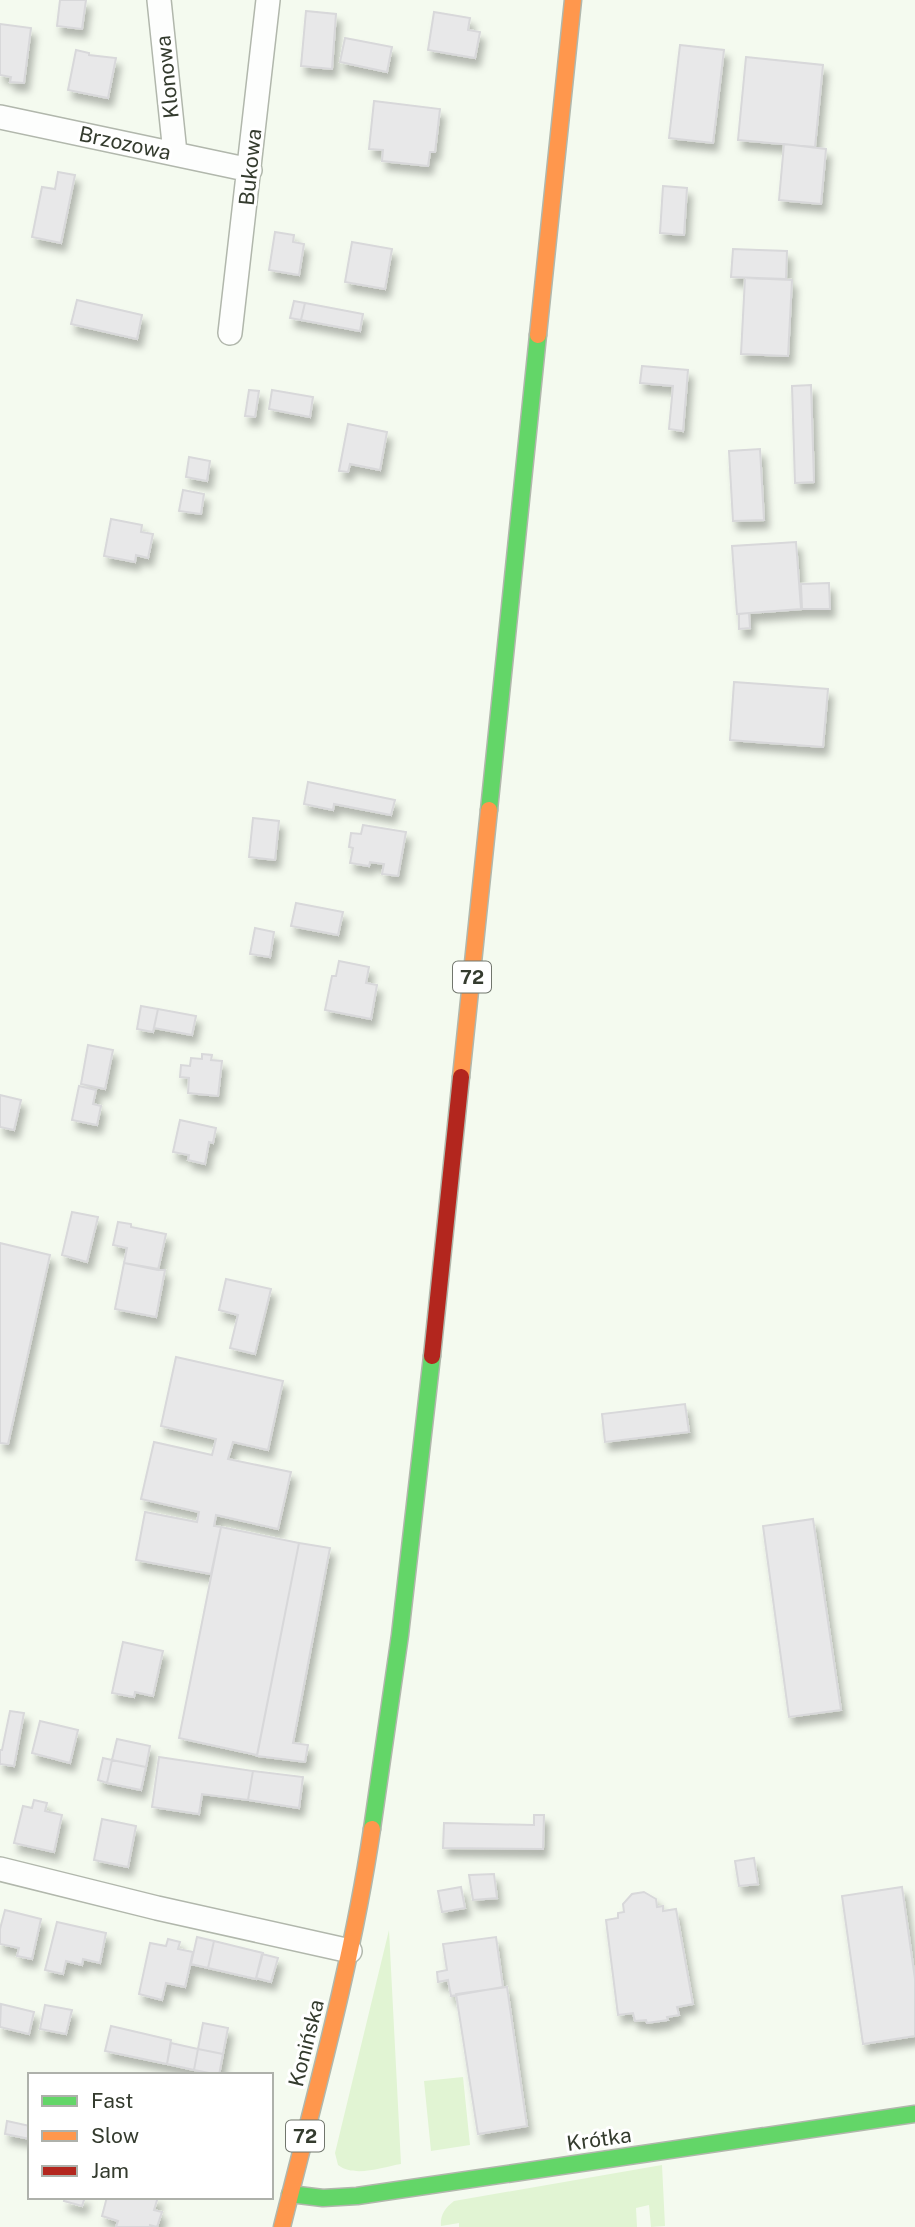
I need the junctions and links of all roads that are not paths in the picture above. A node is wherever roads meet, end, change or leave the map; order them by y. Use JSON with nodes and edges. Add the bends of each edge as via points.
{"nodes":[{"id":1,"x":159,"y":0,"type":"edge"},
{"id":2,"x":268,"y":0,"type":"edge"},
{"id":3,"x":573,"y":0,"type":"edge"},
{"id":4,"x":0,"y":117,"type":"edge"},
{"id":5,"x":176,"y":153,"type":"junction"},
{"id":6,"x":250,"y":170,"type":"junction"},
{"id":7,"x":230,"y":333,"type":"dead end"},
{"id":8,"x":0,"y":1869,"type":"edge"},
{"id":9,"x":350,"y":1951,"type":"junction"},
{"id":10,"x":915,"y":2114,"type":"edge"},
{"id":11,"x":290,"y":2194,"type":"junction"},
{"id":12,"x":282,"y":2227,"type":"edge"}],
"edges":[{"from":1,"to":5,"type":"street","name":"Klonowa"},
{"from":2,"to":6,"type":"street","name":"Bukowa"},
{"from":3,"to":9,"type":"main road","number":"72","via":[[423,1440],[380,1780]]},
{"from":4,"to":5,"type":"street","name":"Brzozowa"},
{"from":5,"to":6,"type":"street","name":"Brzozowa"},
{"from":6,"to":7,"type":"street","name":"Bukowa"},
{"from":8,"to":9,"type":"street"},
{"from":9,"to":11,"type":"main road","name":"Konińska","number":"72"},
{"from":10,"to":11,"type":"main road","name":"Krótka","via":[[357,2196],[310,2199]]},
{"from":11,"to":12,"type":"main road","name":"Konińska","number":"72"}]}
